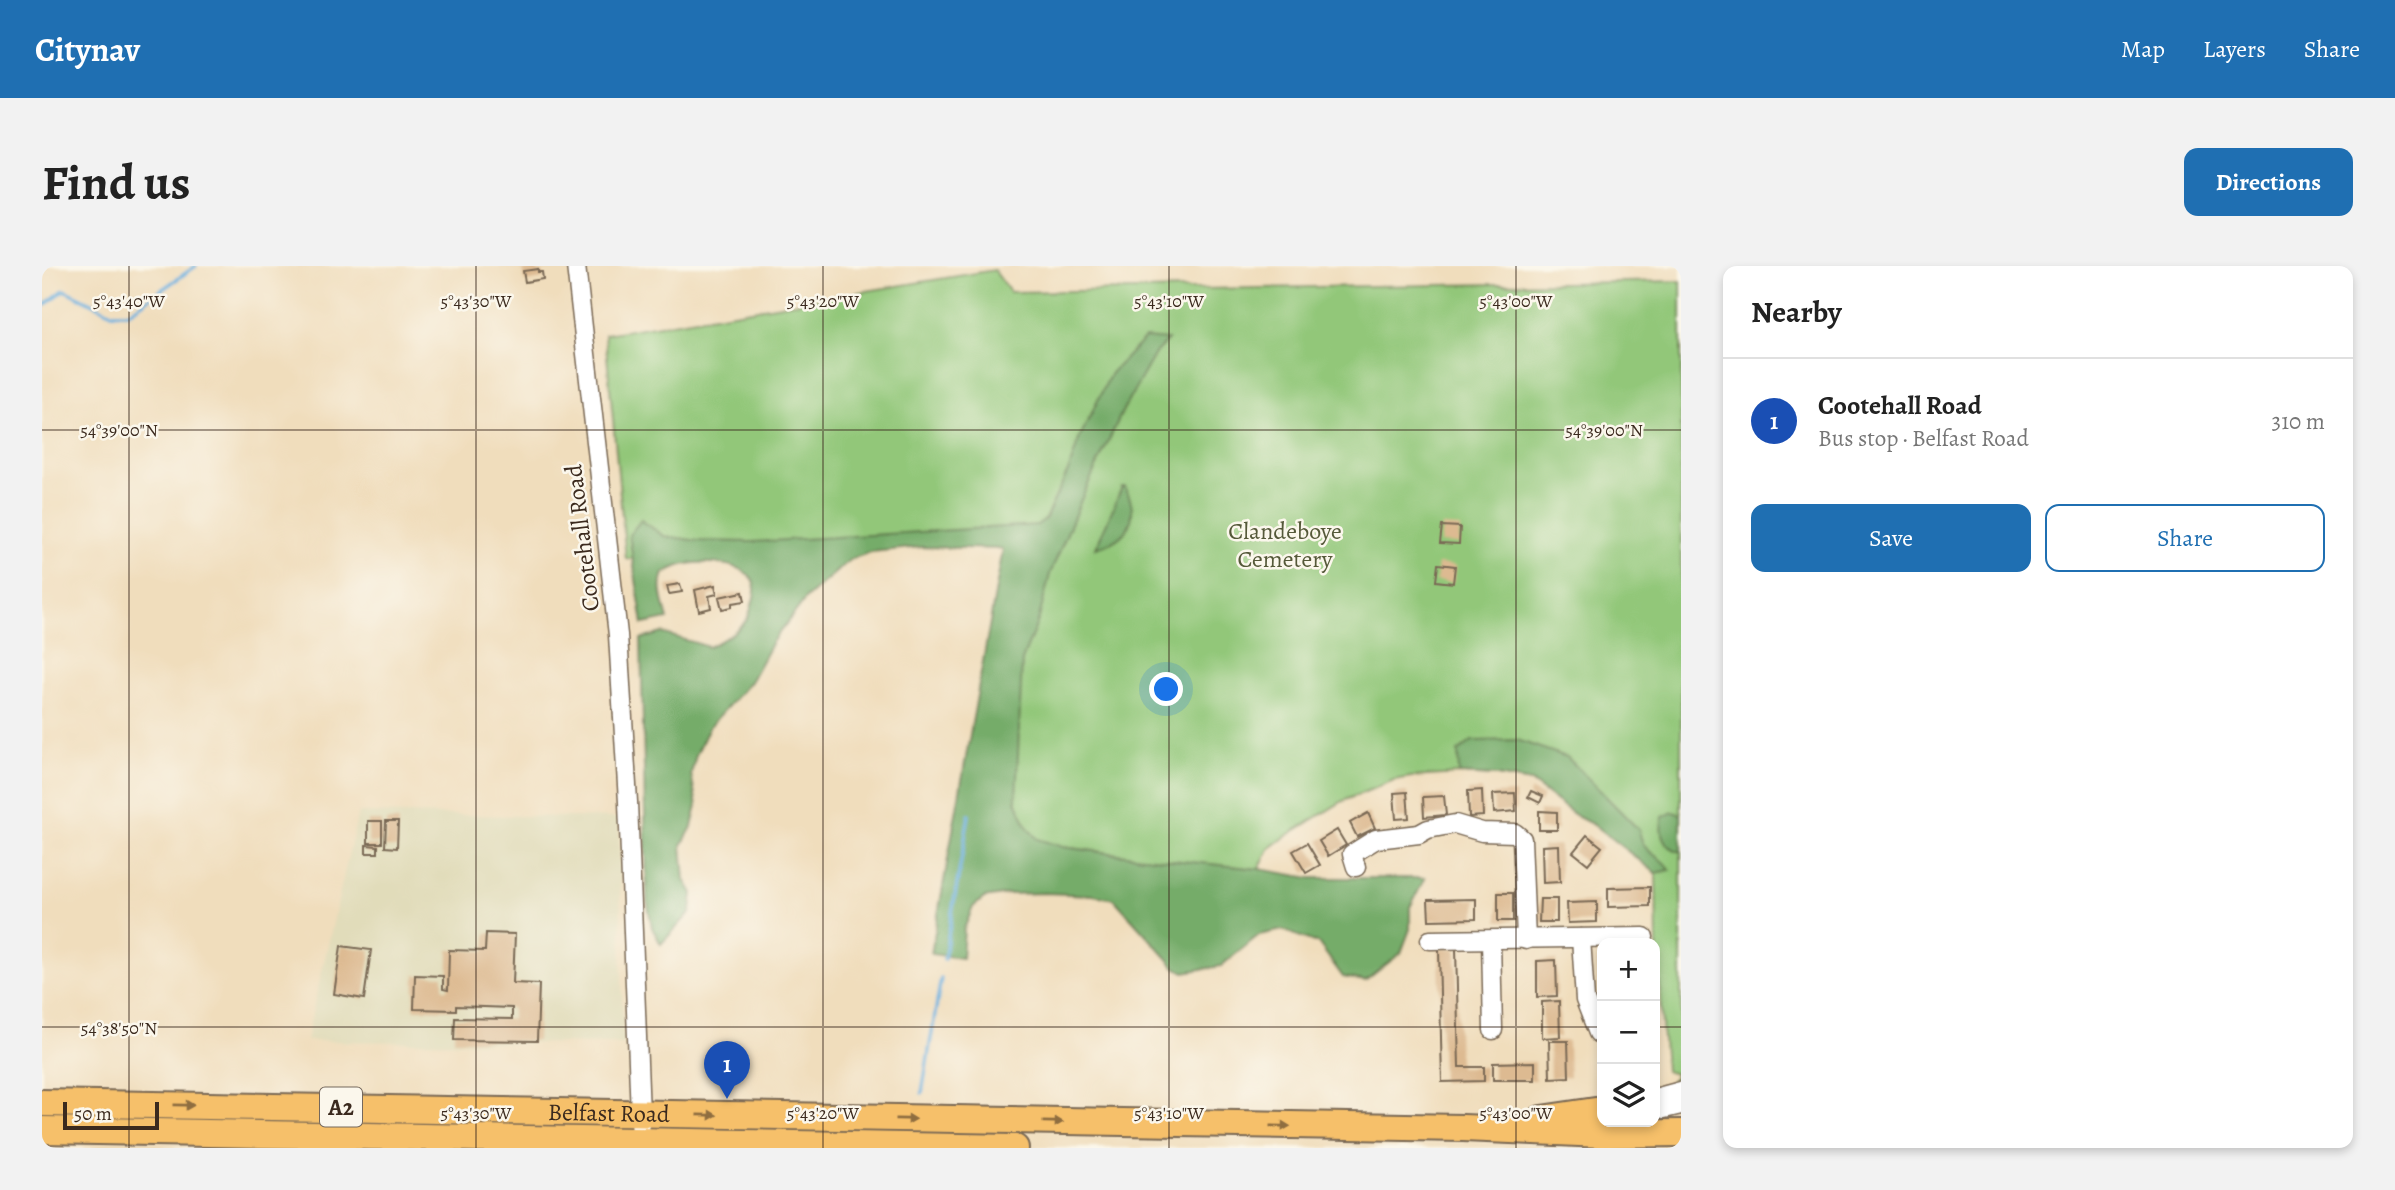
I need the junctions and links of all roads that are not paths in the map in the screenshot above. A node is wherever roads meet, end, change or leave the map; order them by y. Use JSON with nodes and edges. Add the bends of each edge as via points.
{"nodes":[{"id":1,"x":576,"y":266,"type":"edge"},
{"id":2,"x":1356,"y":867,"type":"dead end"},
{"id":3,"x":1644,"y":935,"type":"edge"},
{"id":4,"x":1581,"y":938,"type":"junction"},
{"id":5,"x":1430,"y":940,"type":"dead end"},
{"id":6,"x":1491,"y":940,"type":"junction"},
{"id":7,"x":1525,"y":940,"type":"junction"},
{"id":8,"x":1493,"y":1030,"type":"dead end"},
{"id":9,"x":1597,"y":1030,"type":"edge"},
{"id":10,"x":42,"y":1103,"type":"edge"},
{"id":11,"x":1597,"y":1111,"type":"edge"},
{"id":12,"x":639,"y":1114,"type":"junction"},
{"id":13,"x":1463,"y":1128,"type":"junction"},
{"id":14,"x":42,"y":1130,"type":"edge"},
{"id":15,"x":1681,"y":1133,"type":"edge"},
{"id":16,"x":641,"y":1141,"type":"junction"},
{"id":17,"x":1015,"y":1148,"type":"edge"}],
"edges":[{"from":1,"to":12,"type":"street","name":"Cootehall Road","via":[[618,635]]},
{"from":2,"to":7,"type":"street","via":[[1352,854],[1376,839],[1455,824],[1482,832],[1515,833],[1522,839]]},
{"from":3,"to":4,"type":"street"},
{"from":4,"to":7,"type":"street"},
{"from":4,"to":9,"type":"street","via":[[1585,999]]},
{"from":5,"to":6,"type":"street"},
{"from":6,"to":7,"type":"street"},
{"from":6,"to":8,"type":"street"},
{"from":10,"to":12,"type":"highway","name":"Belfast Road","number":"A2","one_way":true},
{"from":11,"to":13,"type":"highway"},
{"from":12,"to":13,"type":"highway","name":"Belfast Road","number":"A2","one_way":true},
{"from":12,"to":16,"type":"street","name":"Cootehall Road"},
{"from":13,"to":15,"type":"highway","name":"Belfast Road","number":"A2"},
{"from":14,"to":16,"type":"highway","name":"Belfast Road","number":"A2"},
{"from":16,"to":17,"type":"highway","name":"Belfast Road","number":"A2"}]}
